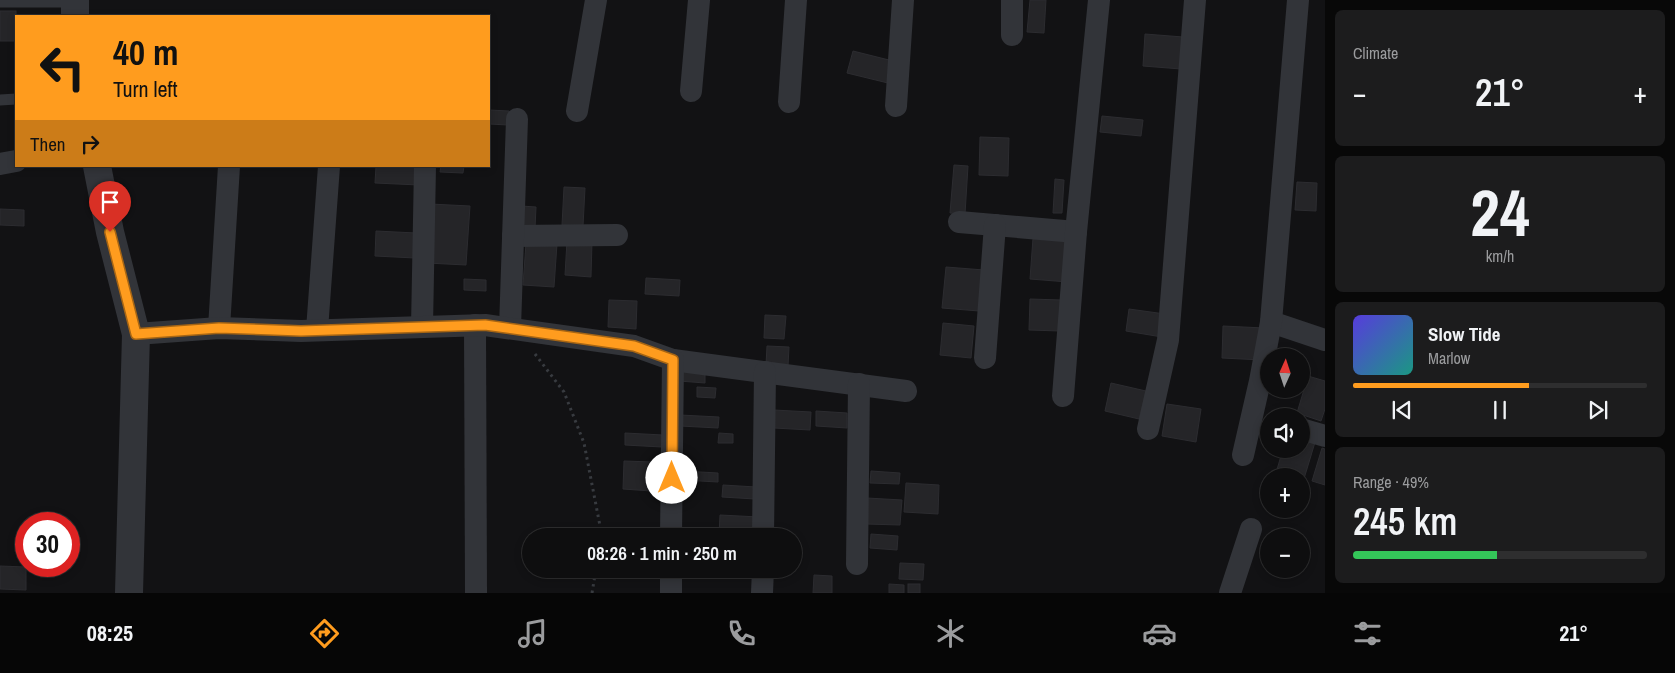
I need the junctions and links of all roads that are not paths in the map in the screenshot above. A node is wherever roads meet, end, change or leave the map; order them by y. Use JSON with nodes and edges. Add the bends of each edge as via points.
{"nodes":[{"id":1,"x":596,"y":0,"type":"edge"},
{"id":2,"x":699,"y":0,"type":"edge"},
{"id":3,"x":796,"y":0,"type":"edge"},
{"id":4,"x":903,"y":0,"type":"edge"},
{"id":5,"x":1012,"y":0,"type":"edge"},
{"id":6,"x":1099,"y":0,"type":"edge"},
{"id":7,"x":1195,"y":0,"type":"edge"},
{"id":8,"x":1298,"y":0,"type":"edge"},
{"id":9,"x":0,"y":2,"type":"edge"},
{"id":10,"x":75,"y":6,"type":"edge"},
{"id":11,"x":1012,"y":36,"type":"dead end"},
{"id":12,"x":691,"y":91,"type":"dead end"},
{"id":13,"x":15,"y":99,"type":"edge"},
{"id":14,"x":0,"y":100,"type":"edge"},
{"id":15,"x":789,"y":102,"type":"dead end"},
{"id":16,"x":896,"y":106,"type":"dead end"},
{"id":17,"x":577,"y":111,"type":"dead end"},
{"id":18,"x":517,"y":119,"type":"dead end"},
{"id":19,"x":15,"y":161,"type":"edge"},
{"id":20,"x":0,"y":164,"type":"edge"},
{"id":21,"x":97,"y":167,"type":"edge"},
{"id":22,"x":229,"y":167,"type":"edge"},
{"id":23,"x":329,"y":167,"type":"edge"},
{"id":24,"x":425,"y":167,"type":"edge"},
{"id":25,"x":960,"y":222,"type":"dead end"},
{"id":26,"x":995,"y":225,"type":"junction"},
{"id":27,"x":1076,"y":232,"type":"junction"},
{"id":28,"x":617,"y":235,"type":"dead end"},
{"id":29,"x":513,"y":236,"type":"junction"},
{"id":30,"x":1271,"y":322,"type":"junction"},
{"id":31,"x":475,"y":325,"type":"junction"},
{"id":32,"x":422,"y":327,"type":"junction"},
{"id":33,"x":219,"y":328,"type":"junction"},
{"id":34,"x":513,"y":329,"type":"junction"},
{"id":35,"x":317,"y":330,"type":"junction"},
{"id":36,"x":136,"y":334,"type":"junction"},
{"id":37,"x":1325,"y":340,"type":"edge"},
{"id":38,"x":985,"y":358,"type":"dead end"},
{"id":39,"x":673,"y":360,"type":"junction"},
{"id":40,"x":765,"y":372,"type":"junction"},
{"id":41,"x":859,"y":384,"type":"junction"},
{"id":42,"x":906,"y":391,"type":"dead end"},
{"id":43,"x":1063,"y":396,"type":"dead end"},
{"id":44,"x":1261,"y":408,"type":"edge"},
{"id":45,"x":1260,"y":417,"type":"edge"},
{"id":46,"x":1148,"y":429,"type":"dead end"},
{"id":47,"x":1310,"y":432,"type":"edge"},
{"id":48,"x":1325,"y":436,"type":"edge"},
{"id":49,"x":1242,"y":454,"type":"dead end"},
{"id":50,"x":672,"y":528,"type":"edge"},
{"id":51,"x":763,"y":528,"type":"edge"},
{"id":52,"x":1251,"y":529,"type":"dead end"},
{"id":53,"x":857,"y":564,"type":"dead end"},
{"id":54,"x":671,"y":578,"type":"edge"},
{"id":55,"x":763,"y":578,"type":"edge"},
{"id":56,"x":129,"y":593,"type":"edge"},
{"id":57,"x":476,"y":593,"type":"edge"},
{"id":58,"x":671,"y":593,"type":"edge"},
{"id":59,"x":762,"y":593,"type":"edge"},
{"id":60,"x":1230,"y":593,"type":"edge"}],
"edges":[{"from":1,"to":17,"type":"street"},
{"from":2,"to":12,"type":"street"},
{"from":3,"to":15,"type":"street"},
{"from":4,"to":16,"type":"street"},
{"from":5,"to":11,"type":"street"},
{"from":6,"to":27,"type":"street"},
{"from":7,"to":46,"type":"street","via":[[1168,340]]},
{"from":8,"to":30,"type":"street"},
{"from":9,"to":10,"type":"lane"},
{"from":13,"to":14,"type":"lane"},
{"from":18,"to":29,"type":"street"},
{"from":19,"to":20,"type":"street"},
{"from":21,"to":36,"type":"street"},
{"from":22,"to":33,"type":"street"},
{"from":23,"to":35,"type":"street"},
{"from":24,"to":32,"type":"street"},
{"from":25,"to":26,"type":"street"},
{"from":26,"to":27,"type":"street"},
{"from":26,"to":38,"type":"street"},
{"from":27,"to":43,"type":"street"},
{"from":28,"to":29,"type":"street"},
{"from":29,"to":34,"type":"street"},
{"from":30,"to":37,"type":"street"},
{"from":30,"to":44,"type":"street"},
{"from":31,"to":32,"type":"street"},
{"from":31,"to":34,"type":"street"},
{"from":31,"to":57,"type":"street"},
{"from":32,"to":35,"type":"street"},
{"from":33,"to":35,"type":"street"},
{"from":33,"to":36,"type":"street"},
{"from":34,"to":39,"type":"street","via":[[634,346]]},
{"from":36,"to":56,"type":"street"},
{"from":39,"to":40,"type":"street"},
{"from":39,"to":50,"type":"street"},
{"from":40,"to":41,"type":"street"},
{"from":40,"to":51,"type":"street"},
{"from":41,"to":42,"type":"street"},
{"from":41,"to":53,"type":"street"},
{"from":45,"to":49,"type":"street"},
{"from":47,"to":48,"type":"street"},
{"from":52,"to":60,"type":"street"},
{"from":54,"to":58,"type":"street"},
{"from":55,"to":59,"type":"street"}]}
